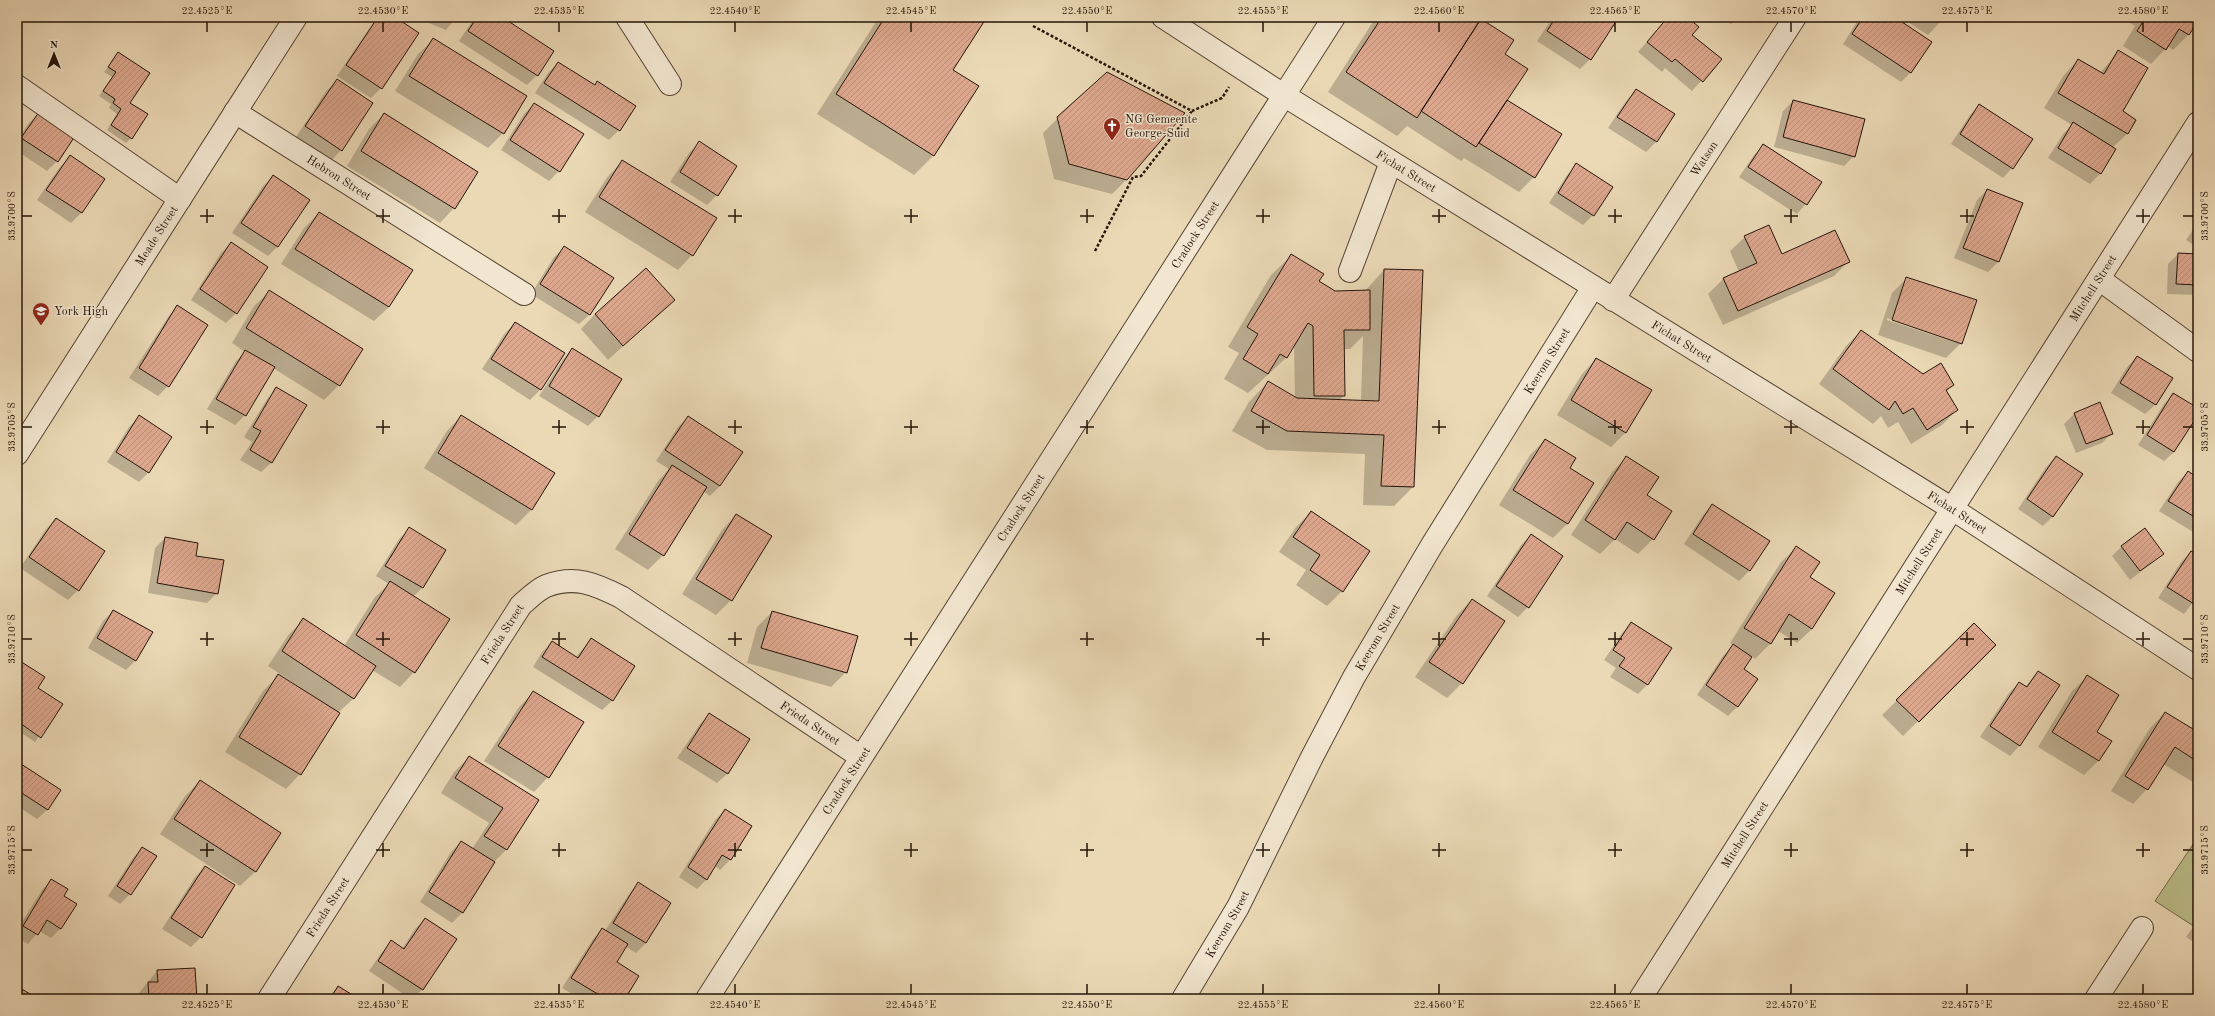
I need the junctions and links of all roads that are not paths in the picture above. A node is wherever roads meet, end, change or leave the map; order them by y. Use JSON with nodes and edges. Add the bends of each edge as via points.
{"nodes":[{"id":1,"x":296,"y":17,"type":"edge"},
{"id":2,"x":627,"y":17,"type":"edge"},
{"id":3,"x":1163,"y":17,"type":"edge"},
{"id":4,"x":1334,"y":17,"type":"edge"},
{"id":5,"x":1795,"y":17,"type":"edge"},
{"id":6,"x":670,"y":84,"type":"dead end"},
{"id":7,"x":17,"y":86,"type":"edge"},
{"id":8,"x":1284,"y":96,"type":"junction"},
{"id":9,"x":235,"y":112,"type":"junction"},
{"id":10,"x":2198,"y":123,"type":"edge"},
{"id":11,"x":1391,"y":162,"type":"junction"},
{"id":12,"x":180,"y":199,"type":"junction"},
{"id":13,"x":1350,"y":271,"type":"dead end"},
{"id":14,"x":2099,"y":279,"type":"junction"},
{"id":15,"x":1593,"y":287,"type":"junction"},
{"id":16,"x":524,"y":294,"type":"dead end"},
{"id":17,"x":1613,"y":300,"type":"junction"},
{"id":18,"x":2198,"y":352,"type":"edge"},
{"id":19,"x":17,"y":454,"type":"edge"},
{"id":20,"x":1951,"y":508,"type":"junction"},
{"id":21,"x":2198,"y":670,"type":"edge"},
{"id":22,"x":860,"y":757,"type":"junction"},
{"id":23,"x":2142,"y":928,"type":"dead end"},
{"id":24,"x":269,"y":999,"type":"edge"},
{"id":25,"x":707,"y":999,"type":"edge"},
{"id":26,"x":1183,"y":999,"type":"edge"},
{"id":27,"x":1640,"y":999,"type":"edge"},
{"id":28,"x":2096,"y":999,"type":"edge"}],
"edges":[{"from":1,"to":9,"type":"street","name":"Meade Street"},
{"from":2,"to":6,"type":"street"},
{"from":3,"to":8,"type":"street","name":"Fichat Street"},
{"from":4,"to":8,"type":"street","name":"Cradock Street"},
{"from":5,"to":17,"type":"street","name":"Watson"},
{"from":7,"to":12,"type":"street"},
{"from":8,"to":11,"type":"street","name":"Fichat Street"},
{"from":8,"to":22,"type":"street","name":"Cradock Street"},
{"from":9,"to":12,"type":"street","name":"Meade Street"},
{"from":9,"to":16,"type":"street","name":"Hebron Street"},
{"from":10,"to":14,"type":"street","name":"Mitchell Street"},
{"from":11,"to":13,"type":"street"},
{"from":11,"to":15,"type":"street","name":"Fichat Street"},
{"from":12,"to":19,"type":"street","name":"Meade Street"},
{"from":14,"to":18,"type":"street"},
{"from":14,"to":20,"type":"street","name":"Mitchell Street"},
{"from":15,"to":17,"type":"street","name":"Fichat Street"},
{"from":15,"to":26,"type":"street","name":"Keerom Street","via":[[1432,545],[1354,678],[1312,756],[1238,907]]},
{"from":17,"to":20,"type":"street","name":"Fichat Street"},
{"from":20,"to":21,"type":"street","name":"Fichat Street"},
{"from":20,"to":27,"type":"street","name":"Mitchell Street"},
{"from":22,"to":24,"type":"street","name":"Frieda Street","via":[[621,597],[595,584],[574,580],[545,587],[521,605]]},
{"from":22,"to":25,"type":"street","name":"Cradock Street"},
{"from":23,"to":28,"type":"street"}]}
